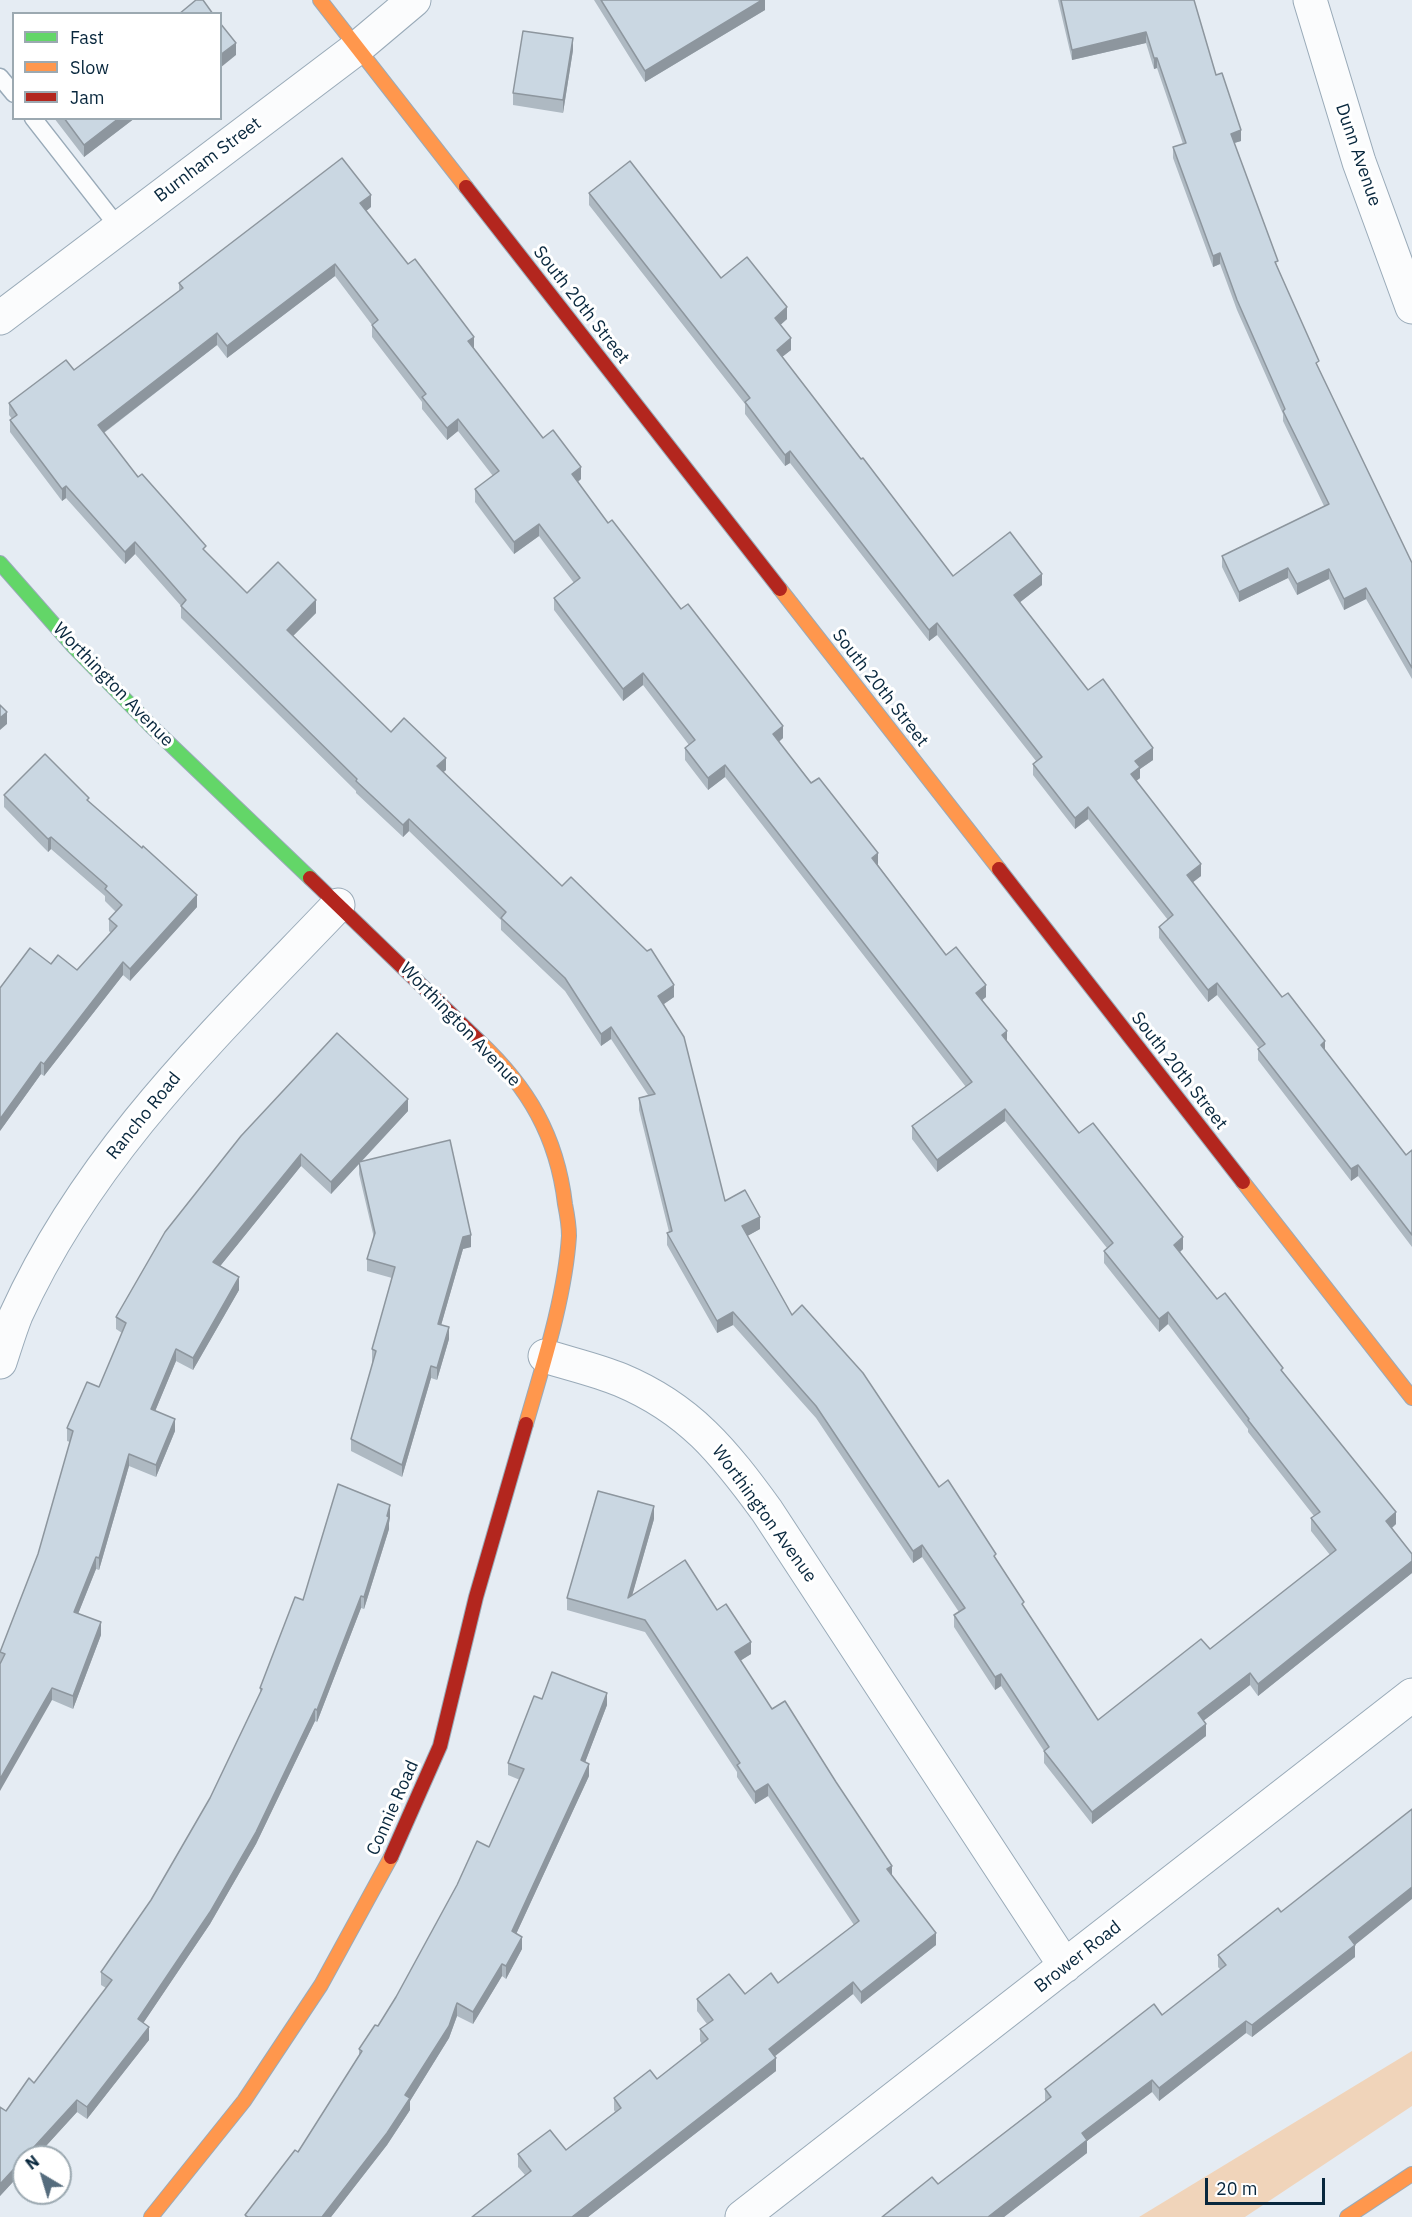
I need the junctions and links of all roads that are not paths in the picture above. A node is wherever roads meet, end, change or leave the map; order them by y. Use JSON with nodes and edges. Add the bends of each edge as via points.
{"nodes":[{"id":1,"x":320,"y":0,"type":"edge"},
{"id":2,"x":414,"y":0,"type":"edge"},
{"id":3,"x":1310,"y":0,"type":"edge"},
{"id":4,"x":357,"y":48,"type":"junction"},
{"id":5,"x":0,"y":77,"type":"edge"},
{"id":6,"x":12,"y":92,"type":"edge"},
{"id":7,"x":35,"y":120,"type":"edge"},
{"id":8,"x":119,"y":228,"type":"junction"},
{"id":9,"x":1412,"y":307,"type":"edge"},
{"id":10,"x":0,"y":318,"type":"edge"},
{"id":11,"x":0,"y":563,"type":"edge"},
{"id":12,"x":338,"y":904,"type":"junction"},
{"id":13,"x":545,"y":1356,"type":"junction"},
{"id":14,"x":0,"y":1362,"type":"edge"},
{"id":15,"x":1412,"y":1398,"type":"edge"},
{"id":16,"x":1412,"y":1695,"type":"edge"},
{"id":17,"x":1065,"y":1966,"type":"junction"},
{"id":18,"x":1412,"y":2174,"type":"edge"},
{"id":19,"x":151,"y":2217,"type":"edge"},
{"id":20,"x":742,"y":2217,"type":"edge"},
{"id":21,"x":1347,"y":2217,"type":"edge"}],
"edges":[{"from":1,"to":4,"type":"street","name":"South 20th Street"},
{"from":2,"to":4,"type":"street","name":"Burnham Street"},
{"from":3,"to":9,"type":"street","name":"Dunn Avenue","via":[[1359,162]]},
{"from":4,"to":8,"type":"street","name":"Burnham Street"},
{"from":4,"to":15,"type":"street","name":"South 20th Street"},
{"from":5,"to":6,"type":"lane"},
{"from":7,"to":8,"type":"lane"},
{"from":8,"to":10,"type":"street","name":"Burnham Street"},
{"from":11,"to":12,"type":"street","name":"Worthington Avenue","via":[[143,718]]},
{"from":12,"to":13,"type":"street","name":"Worthington Avenue","via":[[488,1049],[521,1087],[543,1124],[558,1160],[568,1233],[565,1268]]},
{"from":12,"to":14,"type":"street","name":"Rancho Road","via":[[195,1054],[125,1136],[38,1271]]},
{"from":13,"to":17,"type":"street","name":"Worthington Avenue","via":[[619,1379],[654,1396],[687,1418],[714,1443],[766,1511]]},
{"from":13,"to":19,"type":"street","name":"Connie Road","via":[[476,1597],[440,1746],[383,1874],[321,1985],[244,2101]]},
{"from":16,"to":17,"type":"street","name":"Brower Road"},
{"from":17,"to":20,"type":"street","name":"Brower Road"},
{"from":18,"to":21,"type":"street"}]}
